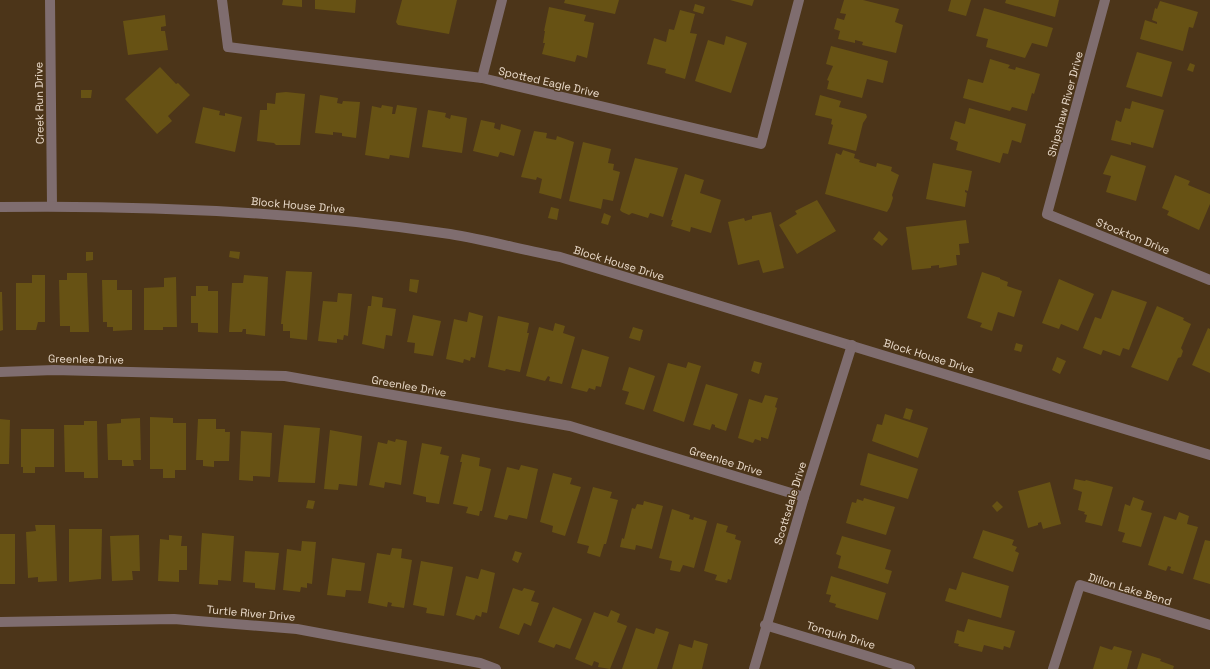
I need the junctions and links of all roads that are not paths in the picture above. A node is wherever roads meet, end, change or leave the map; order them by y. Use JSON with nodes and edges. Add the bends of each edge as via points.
{"nodes":[{"id":1,"x":50,"y":0,"type":"edge"},
{"id":2,"x":222,"y":0,"type":"edge"},
{"id":3,"x":502,"y":0,"type":"edge"},
{"id":4,"x":799,"y":0,"type":"edge"},
{"id":5,"x":1105,"y":0,"type":"edge"},
{"id":6,"x":482,"y":78,"type":"junction"},
{"id":7,"x":52,"y":206,"type":"junction"},
{"id":8,"x":0,"y":207,"type":"edge"},
{"id":9,"x":1047,"y":214,"type":"joint"},
{"id":10,"x":1210,"y":280,"type":"edge"},
{"id":11,"x":852,"y":345,"type":"junction"},
{"id":12,"x":0,"y":372,"type":"edge"},
{"id":13,"x":1210,"y":455,"type":"edge"},
{"id":14,"x":804,"y":497,"type":"junction"},
{"id":15,"x":0,"y":622,"type":"edge"},
{"id":16,"x":766,"y":624,"type":"junction"},
{"id":17,"x":1210,"y":625,"type":"edge"},
{"id":18,"x":496,"y":669,"type":"edge"},
{"id":19,"x":754,"y":669,"type":"edge"},
{"id":20,"x":910,"y":669,"type":"edge"},
{"id":21,"x":1053,"y":669,"type":"edge"}],
"edges":[{"from":1,"to":7,"type":"street","name":"Creek Run Drive"},
{"from":2,"to":6,"type":"street","name":"Spotted Eagle Drive","via":[[228,47]]},
{"from":3,"to":6,"type":"street"},
{"from":4,"to":6,"type":"street","name":"Spotted Eagle Drive","via":[[761,144]]},
{"from":5,"to":9,"type":"street","name":"Shipshaw River Drive"},
{"from":7,"to":8,"type":"street","name":"Block House Drive"},
{"from":7,"to":11,"type":"street","name":"Block House Drive","via":[[211,210],[340,220],[452,234],[560,257]]},
{"from":9,"to":10,"type":"street","name":"Stockton Drive"},
{"from":11,"to":13,"type":"street","name":"Block House Drive"},
{"from":11,"to":14,"type":"street","name":"Scottsdale Drive"},
{"from":12,"to":14,"type":"street","name":"Greenlee Drive","via":[[54,370],[285,376],[570,426]]},
{"from":14,"to":16,"type":"street","name":"Scottsdale Drive"},
{"from":15,"to":18,"type":"street","name":"Turtle River Drive","via":[[174,619],[297,629],[480,663]]},
{"from":16,"to":19,"type":"street","name":"Scottsdale Drive"},
{"from":16,"to":20,"type":"street","name":"Tonquin Drive"},
{"from":17,"to":21,"type":"street","name":"Dillon Lake Bend","via":[[1080,585]]}]}
